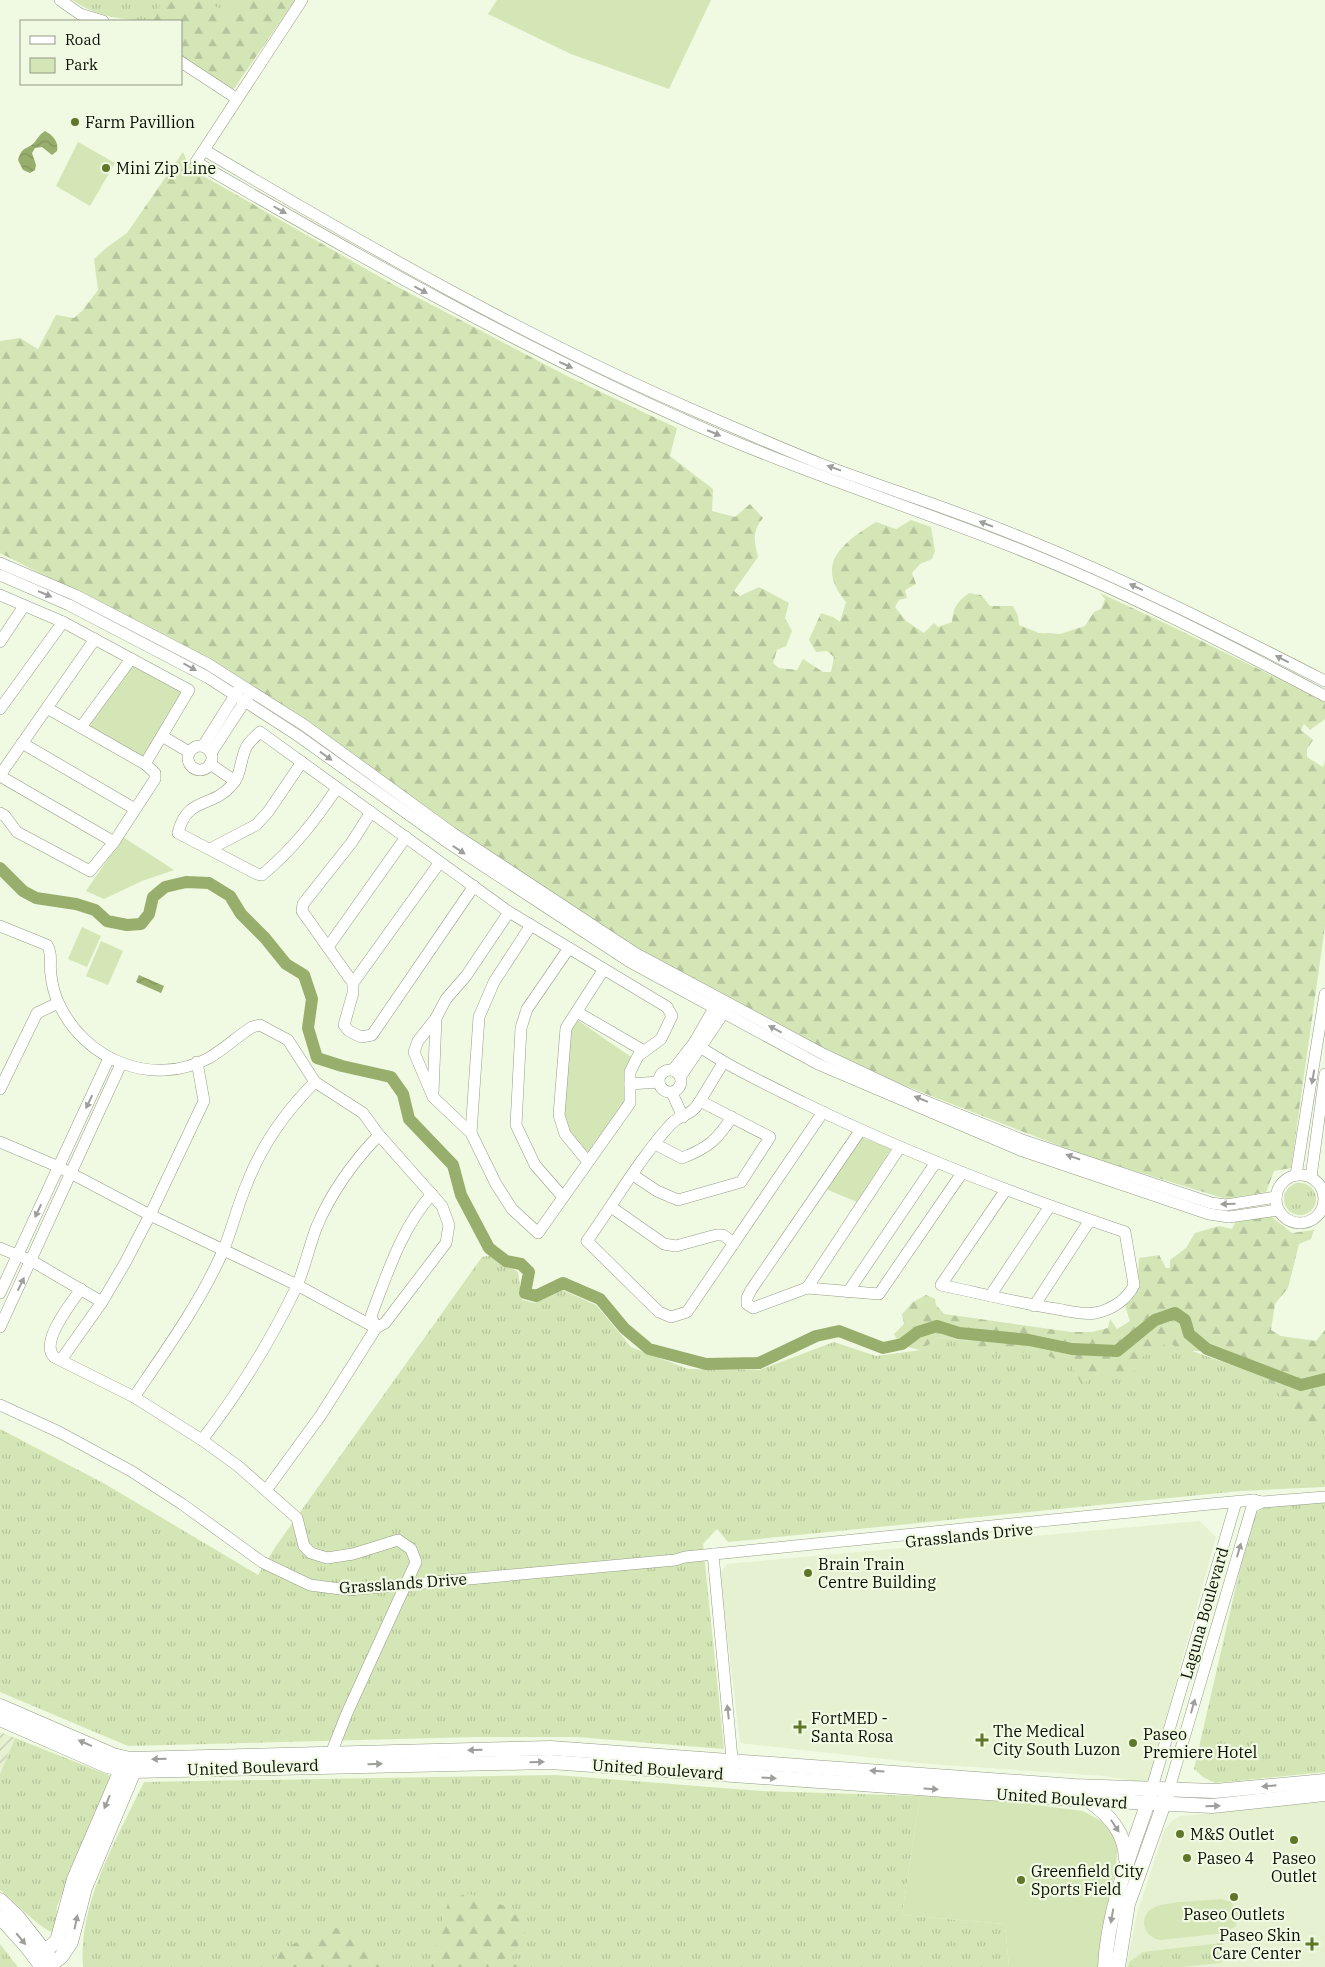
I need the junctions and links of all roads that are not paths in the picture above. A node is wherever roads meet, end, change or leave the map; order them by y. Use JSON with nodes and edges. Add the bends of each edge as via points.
{"nodes":[{"id":1,"x":60,"y":0,"type":"edge"},
{"id":2,"x":302,"y":0,"type":"edge"},
{"id":3,"x":100,"y":20,"type":"edge"},
{"id":4,"x":182,"y":63,"type":"edge"},
{"id":5,"x":236,"y":98,"type":"junction"},
{"id":6,"x":204,"y":150,"type":"junction"},
{"id":7,"x":237,"y":170,"type":"junction"},
{"id":8,"x":252,"y":179,"type":"junction"},
{"id":9,"x":230,"y":182,"type":"junction"},
{"id":10,"x":246,"y":190,"type":"junction"},
{"id":11,"x":1018,"y":542,"type":"junction"},
{"id":12,"x":0,"y":563,"type":"edge"},
{"id":13,"x":0,"y":575,"type":"edge"},
{"id":14,"x":0,"y":595,"type":"edge"},
{"id":15,"x":24,"y":606,"type":"junction"},
{"id":16,"x":1186,"y":610,"type":"junction"},
{"id":17,"x":1180,"y":621,"type":"junction"},
{"id":18,"x":63,"y":622,"type":"junction"},
{"id":19,"x":95,"y":639,"type":"junction"},
{"id":20,"x":0,"y":642,"type":"edge"},
{"id":21,"x":132,"y":659,"type":"junction"},
{"id":22,"x":1324,"y":688,"type":"edge"},
{"id":23,"x":243,"y":693,"type":"junction"},
{"id":24,"x":47,"y":708,"type":"junction"},
{"id":25,"x":0,"y":709,"type":"edge"},
{"id":26,"x":81,"y":727,"type":"junction"},
{"id":27,"x":162,"y":736,"type":"junction"},
{"id":28,"x":22,"y":744,"type":"junction"},
{"id":29,"x":189,"y":752,"type":"junction"},
{"id":30,"x":208,"y":755,"type":"junction"},
{"id":31,"x":302,"y":762,"type":"junction"},
{"id":32,"x":145,"y":764,"type":"junction"},
{"id":33,"x":0,"y":776,"type":"edge"},
{"id":34,"x":235,"y":781,"type":"junction"},
{"id":35,"x":337,"y":788,"type":"junction"},
{"id":36,"x":135,"y":809,"type":"junction"},
{"id":37,"x":372,"y":812,"type":"junction"},
{"id":38,"x":0,"y":813,"type":"edge"},
{"id":39,"x":406,"y":837,"type":"junction"},
{"id":40,"x":114,"y":842,"type":"junction"},
{"id":41,"x":210,"y":849,"type":"junction"},
{"id":42,"x":440,"y":862,"type":"junction"},
{"id":43,"x":474,"y":886,"type":"junction"},
{"id":44,"x":509,"y":912,"type":"junction"},
{"id":45,"x":531,"y":925,"type":"junction"},
{"id":46,"x":0,"y":926,"type":"edge"},
{"id":47,"x":328,"y":947,"type":"junction"},
{"id":48,"x":569,"y":948,"type":"junction"},
{"id":49,"x":604,"y":969,"type":"junction"},
{"id":50,"x":353,"y":983,"type":"junction"},
{"id":51,"x":1325,"y":994,"type":"edge"},
{"id":52,"x":58,"y":1003,"type":"junction"},
{"id":53,"x":722,"y":1006,"type":"junction"},
{"id":54,"x":577,"y":1012,"type":"junction"},
{"id":55,"x":436,"y":1018,"type":"junction"},
{"id":56,"x":697,"y":1045,"type":"junction"},
{"id":57,"x":644,"y":1051,"type":"junction"},
{"id":58,"x":109,"y":1058,"type":"junction"},
{"id":59,"x":197,"y":1062,"type":"junction"},
{"id":60,"x":723,"y":1063,"type":"junction"},
{"id":61,"x":121,"y":1064,"type":"junction"},
{"id":62,"x":677,"y":1073,"type":"junction"},
{"id":63,"x":1325,"y":1074,"type":"edge"},
{"id":64,"x":315,"y":1082,"type":"junction"},
{"id":65,"x":659,"y":1082,"type":"junction"},
{"id":66,"x":630,"y":1084,"type":"junction"},
{"id":67,"x":0,"y":1089,"type":"edge"},
{"id":68,"x":672,"y":1093,"type":"junction"},
{"id":69,"x":433,"y":1097,"type":"junction"},
{"id":70,"x":700,"y":1101,"type":"junction"},
{"id":71,"x":823,"y":1112,"type":"junction"},
{"id":72,"x":683,"y":1116,"type":"junction"},
{"id":73,"x":732,"y":1117,"type":"junction"},
{"id":74,"x":860,"y":1131,"type":"junction"},
{"id":75,"x":471,"y":1133,"type":"junction"},
{"id":76,"x":379,"y":1135,"type":"junction"},
{"id":77,"x":0,"y":1142,"type":"edge"},
{"id":78,"x":655,"y":1144,"type":"junction"},
{"id":79,"x":900,"y":1147,"type":"junction"},
{"id":80,"x":588,"y":1162,"type":"junction"},
{"id":81,"x":936,"y":1162,"type":"junction"},
{"id":82,"x":59,"y":1167,"type":"junction"},
{"id":83,"x":71,"y":1173,"type":"junction"},
{"id":84,"x":962,"y":1173,"type":"junction"},
{"id":85,"x":633,"y":1175,"type":"junction"},
{"id":86,"x":1296,"y":1175,"type":"junction"},
{"id":87,"x":1310,"y":1177,"type":"junction"},
{"id":88,"x":1323,"y":1189,"type":"edge"},
{"id":89,"x":1004,"y":1191,"type":"junction"},
{"id":90,"x":432,"y":1194,"type":"junction"},
{"id":91,"x":1276,"y":1197,"type":"junction"},
{"id":92,"x":563,"y":1198,"type":"junction"},
{"id":93,"x":1324,"y":1203,"type":"edge"},
{"id":94,"x":1050,"y":1206,"type":"junction"},
{"id":95,"x":611,"y":1207,"type":"junction"},
{"id":96,"x":1278,"y":1210,"type":"junction"},
{"id":97,"x":150,"y":1215,"type":"junction"},
{"id":98,"x":1090,"y":1220,"type":"junction"},
{"id":99,"x":734,"y":1242,"type":"junction"},
{"id":100,"x":0,"y":1248,"type":"edge"},
{"id":101,"x":223,"y":1250,"type":"junction"},
{"id":102,"x":18,"y":1254,"type":"junction"},
{"id":103,"x":32,"y":1261,"type":"junction"},
{"id":104,"x":298,"y":1285,"type":"junction"},
{"id":105,"x":807,"y":1288,"type":"junction"},
{"id":106,"x":80,"y":1289,"type":"junction"},
{"id":107,"x":848,"y":1292,"type":"junction"},
{"id":108,"x":0,"y":1293,"type":"edge"},
{"id":109,"x":990,"y":1296,"type":"junction"},
{"id":110,"x":102,"y":1302,"type":"junction"},
{"id":111,"x":1034,"y":1306,"type":"junction"},
{"id":112,"x":0,"y":1328,"type":"edge"},
{"id":113,"x":376,"y":1328,"type":"junction"},
{"id":114,"x":61,"y":1360,"type":"junction"},
{"id":115,"x":134,"y":1397,"type":"junction"},
{"id":116,"x":0,"y":1405,"type":"edge"},
{"id":117,"x":202,"y":1440,"type":"junction"},
{"id":118,"x":267,"y":1489,"type":"junction"},
{"id":119,"x":1325,"y":1497,"type":"edge"},
{"id":120,"x":1256,"y":1503,"type":"junction"},
{"id":121,"x":1235,"y":1506,"type":"junction"},
{"id":122,"x":713,"y":1558,"type":"junction"},
{"id":123,"x":406,"y":1584,"type":"junction"},
{"id":124,"x":1188,"y":1666,"type":"junction"},
{"id":125,"x":1204,"y":1668,"type":"junction"},
{"id":126,"x":0,"y":1706,"type":"edge"},
{"id":127,"x":0,"y":1719,"type":"edge"},
{"id":128,"x":329,"y":1760,"type":"junction"},
{"id":129,"x":128,"y":1767,"type":"junction"},
{"id":130,"x":733,"y":1768,"type":"junction"},
{"id":131,"x":1325,"y":1781,"type":"edge"},
{"id":132,"x":1152,"y":1788,"type":"junction"},
{"id":133,"x":1168,"y":1789,"type":"junction"},
{"id":134,"x":1325,"y":1794,"type":"edge"},
{"id":135,"x":1087,"y":1800,"type":"junction"},
{"id":136,"x":1147,"y":1803,"type":"junction"},
{"id":137,"x":1164,"y":1804,"type":"junction"},
{"id":138,"x":1126,"y":1862,"type":"junction"},
{"id":139,"x":0,"y":1900,"type":"edge"},
{"id":140,"x":0,"y":1917,"type":"edge"},
{"id":141,"x":1113,"y":1948,"type":"junction"},
{"id":142,"x":46,"y":1950,"type":"junction"},
{"id":143,"x":47,"y":1965,"type":"edge"},
{"id":144,"x":1105,"y":1967,"type":"edge"},
{"id":145,"x":1118,"y":1967,"type":"edge"}],
"edges":[{"from":1,"to":3,"type":"street","via":[[80,14]]},
{"from":2,"to":5,"type":"street"},
{"from":4,"to":5,"type":"street"},
{"from":5,"to":6,"type":"street"},
{"from":6,"to":7,"type":"street"},
{"from":6,"to":9,"type":"street","via":[[196,162]]},
{"from":7,"to":8,"type":"street"},
{"from":7,"to":9,"type":"street"},
{"from":8,"to":10,"type":"street"},
{"from":11,"to":8,"type":"street","one_way":true,"via":[[689,408],[557,346]]},
{"from":9,"to":10,"type":"street"},
{"from":10,"to":11,"type":"street","one_way":true,"via":[[458,310],[691,423],[815,475]]},
{"from":16,"to":11,"type":"street","one_way":true},
{"from":11,"to":17,"type":"street"},
{"from":12,"to":23,"type":"street","via":[[146,630]]},
{"from":13,"to":23,"type":"street","one_way":true,"via":[[69,604]]},
{"from":14,"to":15,"type":"street"},
{"from":15,"to":18,"type":"street"},
{"from":15,"to":20,"type":"street"},
{"from":16,"to":17,"type":"street"},
{"from":22,"to":16,"type":"street","one_way":true},
{"from":17,"to":22,"type":"street"},
{"from":18,"to":19,"type":"street"},
{"from":18,"to":25,"type":"street"},
{"from":19,"to":21,"type":"street"},
{"from":19,"to":24,"type":"street"},
{"from":21,"to":26,"type":"street"},
{"from":21,"to":27,"type":"street","via":[[189,690]]},
{"from":23,"to":30,"type":"street"},
{"from":23,"to":53,"type":"street","via":[[304,725],[467,842]]},
{"from":24,"to":26,"type":"street"},
{"from":24,"to":28,"type":"street"},
{"from":26,"to":32,"type":"street"},
{"from":27,"to":29,"type":"street"},
{"from":27,"to":32,"type":"street"},
{"from":28,"to":33,"type":"street"},
{"from":28,"to":36,"type":"street"},
{"from":29,"to":30,"type":"street","via":[[194,748]]},
{"from":29,"to":30,"type":"street","via":[[188,760],[192,767],[204,769]]},
{"from":30,"to":34,"type":"street"},
{"from":31,"to":34,"type":"street","via":[[260,732],[246,748]]},
{"from":31,"to":35,"type":"street"},
{"from":31,"to":41,"type":"street","via":[[256,825]]},
{"from":32,"to":36,"type":"street","via":[[155,773],[155,779]]},
{"from":33,"to":40,"type":"street"},
{"from":34,"to":41,"type":"street","via":[[222,794],[194,806],[180,826],[178,833]]},
{"from":35,"to":37,"type":"street"},
{"from":35,"to":41,"type":"street","via":[[308,830],[262,874]]},
{"from":36,"to":40,"type":"street"},
{"from":37,"to":39,"type":"street"},
{"from":37,"to":47,"type":"street","via":[[303,904],[302,911]]},
{"from":38,"to":40,"type":"street","via":[[17,832],[90,871]]},
{"from":39,"to":42,"type":"street"},
{"from":39,"to":47,"type":"street"},
{"from":42,"to":43,"type":"street"},
{"from":42,"to":50,"type":"street"},
{"from":43,"to":44,"type":"street"},
{"from":43,"to":50,"type":"street","via":[[372,1035],[361,1037],[344,1025]]},
{"from":44,"to":45,"type":"street"},
{"from":44,"to":55,"type":"street","via":[[466,976],[446,999]]},
{"from":45,"to":48,"type":"street"},
{"from":45,"to":75,"type":"street","via":[[494,982],[479,1017]]},
{"from":46,"to":52,"type":"street","via":[[37,940],[50,949],[50,973]]},
{"from":47,"to":50,"type":"street"},
{"from":48,"to":49,"type":"street"},
{"from":48,"to":92,"type":"street","via":[[527,1010],[521,1028],[516,1124],[535,1165]]},
{"from":49,"to":54,"type":"street"},
{"from":49,"to":57,"type":"street","via":[[667,1008],[672,1016],[661,1038]]},
{"from":51,"to":86,"type":"street","one_way":true},
{"from":52,"to":58,"type":"street","via":[[73,1029],[94,1050]]},
{"from":52,"to":67,"type":"street","via":[[37,1013]]},
{"from":53,"to":56,"type":"street"},
{"from":91,"to":53,"type":"street","one_way":true,"via":[[1218,1204],[1025,1141],[910,1095]]},
{"from":53,"to":96,"type":"street","via":[[818,1064],[1020,1150],[1217,1216]]},
{"from":54,"to":57,"type":"street"},
{"from":54,"to":80,"type":"street","via":[[566,1028],[559,1115],[565,1134]]},
{"from":55,"to":69,"type":"street"},
{"from":55,"to":69,"type":"street","via":[[418,1041],[414,1052]]},
{"from":56,"to":60,"type":"street"},
{"from":56,"to":62,"type":"street"},
{"from":57,"to":66,"type":"street","via":[[630,1072]]},
{"from":58,"to":61,"type":"street"},
{"from":58,"to":82,"type":"street","one_way":true},
{"from":59,"to":61,"type":"street","via":[[181,1068],[151,1070]]},
{"from":59,"to":64,"type":"street","via":[[209,1058],[239,1035],[260,1025],[288,1040]]},
{"from":59,"to":97,"type":"street","via":[[204,1102]]},
{"from":60,"to":70,"type":"street"},
{"from":60,"to":71,"type":"street"},
{"from":61,"to":83,"type":"street"},
{"from":62,"to":65,"type":"street","via":[[663,1073]]},
{"from":62,"to":68,"type":"street","via":[[681,1087]]},
{"from":63,"to":87,"type":"street"},
{"from":64,"to":76,"type":"street","via":[[363,1113]]},
{"from":64,"to":101,"type":"street","via":[[293,1104],[266,1142],[246,1185]]},
{"from":65,"to":66,"type":"street"},
{"from":65,"to":68,"type":"street","via":[[664,1091]]},
{"from":66,"to":80,"type":"street","via":[[630,1103]]},
{"from":68,"to":72,"type":"street"},
{"from":69,"to":75,"type":"street"},
{"from":70,"to":72,"type":"street","via":[[694,1111]]},
{"from":70,"to":73,"type":"street"},
{"from":71,"to":74,"type":"street"},
{"from":71,"to":99,"type":"street"},
{"from":72,"to":78,"type":"street"},
{"from":73,"to":78,"type":"street","via":[[719,1136],[702,1150],[682,1158]]},
{"from":73,"to":85,"type":"street","via":[[770,1137],[742,1182],[678,1200]]},
{"from":74,"to":79,"type":"street"},
{"from":74,"to":105,"type":"street","via":[[751,1290],[748,1304],[753,1308],[765,1305]]},
{"from":75,"to":92,"type":"street","via":[[512,1209],[538,1233]]},
{"from":76,"to":90,"type":"street"},
{"from":76,"to":104,"type":"street","via":[[356,1159],[340,1183],[317,1226]]},
{"from":77,"to":82,"type":"street"},
{"from":78,"to":85,"type":"street"},
{"from":79,"to":81,"type":"street"},
{"from":79,"to":105,"type":"street"},
{"from":80,"to":92,"type":"street"},
{"from":81,"to":84,"type":"street"},
{"from":81,"to":107,"type":"street"},
{"from":82,"to":83,"type":"street"},
{"from":82,"to":102,"type":"street","one_way":true},
{"from":83,"to":97,"type":"street"},
{"from":83,"to":103,"type":"street"},
{"from":84,"to":89,"type":"street"},
{"from":84,"to":107,"type":"street","via":[[879,1294]]},
{"from":85,"to":95,"type":"street"},
{"from":86,"to":87,"type":"street"},
{"from":86,"to":91,"type":"street","via":[[1281,1184]]},
{"from":87,"to":88,"type":"street"},
{"from":88,"to":93,"type":"street"},
{"from":89,"to":94,"type":"street"},
{"from":89,"to":109,"type":"street","via":[[941,1285]]},
{"from":90,"to":113,"type":"street","via":[[400,1242],[372,1316]]},
{"from":90,"to":113,"type":"street","via":[[442,1206],[448,1225],[446,1243],[386,1323]]},
{"from":91,"to":96,"type":"street"},
{"from":93,"to":96,"type":"street","via":[[1319,1214],[1304,1223],[1292,1222]]},
{"from":94,"to":98,"type":"street"},
{"from":94,"to":109,"type":"street"},
{"from":95,"to":99,"type":"street","via":[[664,1244],[676,1246],[716,1234]]},
{"from":95,"to":99,"type":"street","via":[[587,1241],[659,1312],[671,1317],[687,1312]]},
{"from":97,"to":101,"type":"street"},
{"from":97,"to":110,"type":"street"},
{"from":98,"to":111,"type":"street"},
{"from":98,"to":111,"type":"street","via":[[1125,1232],[1134,1285],[1131,1293],[1119,1303],[1096,1313]]},
{"from":100,"to":102,"type":"street"},
{"from":101,"to":104,"type":"street"},
{"from":101,"to":115,"type":"street","via":[[186,1319]]},
{"from":102,"to":103,"type":"street"},
{"from":102,"to":108,"type":"street"},
{"from":103,"to":106,"type":"street"},
{"from":112,"to":103,"type":"street","one_way":true},
{"from":104,"to":113,"type":"street"},
{"from":104,"to":117,"type":"street","via":[[245,1382]]},
{"from":105,"to":107,"type":"street"},
{"from":106,"to":110,"type":"street"},
{"from":106,"to":114,"type":"street","via":[[59,1322],[52,1340],[50,1352]]},
{"from":109,"to":111,"type":"street"},
{"from":110,"to":114,"type":"street"},
{"from":113,"to":118,"type":"street","via":[[321,1415]]},
{"from":114,"to":115,"type":"street"},
{"from":115,"to":117,"type":"street"},
{"from":116,"to":123,"type":"street","name":"Grasslands Drive","via":[[124,1467],[262,1562],[310,1585],[348,1590]]},
{"from":117,"to":118,"type":"street"},
{"from":118,"to":123,"type":"street","via":[[276,1501],[298,1518],[304,1546],[311,1553],[327,1558],[353,1554],[398,1540],[411,1549],[416,1562]]},
{"from":119,"to":120,"type":"street","name":"Grasslands Drive"},
{"from":120,"to":121,"type":"street","name":"Grasslands Drive"},
{"from":125,"to":120,"type":"street","one_way":true},
{"from":121,"to":122,"type":"street","name":"Grasslands Drive"},
{"from":121,"to":124,"type":"street","name":"Laguna Boulevard"},
{"from":122,"to":123,"type":"street","name":"Grasslands Drive","via":[[686,1564],[675,1560]]},
{"from":130,"to":122,"type":"street","one_way":true},
{"from":123,"to":128,"type":"street"},
{"from":124,"to":125,"type":"street"},
{"from":124,"to":132,"type":"street","name":"Laguna Boulevard"},
{"from":133,"to":125,"type":"street","one_way":true},
{"from":129,"to":126,"type":"main road","name":"United Boulevard","one_way":true,"via":[[113,1755]]},
{"from":127,"to":129,"type":"main road","name":"United Boulevard"},
{"from":128,"to":129,"type":"main road","name":"United Boulevard"},
{"from":128,"to":130,"type":"main road","name":"United Boulevard","via":[[551,1748]]},
{"from":129,"to":142,"type":"main road","one_way":true,"via":[[74,1879],[57,1941]]},
{"from":143,"to":129,"type":"main road","one_way":true,"via":[[61,1957],[71,1942],[85,1888]]},
{"from":132,"to":130,"type":"main road","name":"United Boulevard","one_way":true},
{"from":130,"to":135,"type":"main road","name":"United Boulevard","one_way":true},
{"from":131,"to":133,"type":"main road","name":"United Boulevard","one_way":true,"via":[[1215,1790]]},
{"from":132,"to":133,"type":"main road","name":"United Boulevard"},
{"from":132,"to":136,"type":"main road"},
{"from":133,"to":137,"type":"main road"},
{"from":137,"to":134,"type":"main road","name":"United Boulevard","one_way":true,"via":[[1212,1806]]},
{"from":135,"to":136,"type":"main road","name":"United Boulevard"},
{"from":135,"to":138,"type":"main road","one_way":true,"via":[[1102,1810],[1118,1830],[1125,1846]]},
{"from":136,"to":137,"type":"main road","name":"United Boulevard"},
{"from":136,"to":138,"type":"main road"},
{"from":137,"to":141,"type":"main road"},
{"from":138,"to":141,"type":"main road","one_way":true,"via":[[1114,1904]]},
{"from":139,"to":142,"type":"main road"},
{"from":140,"to":143,"type":"main road","one_way":true},
{"from":141,"to":144,"type":"main road"},
{"from":141,"to":145,"type":"main road"},
{"from":142,"to":143,"type":"main road"}]}
